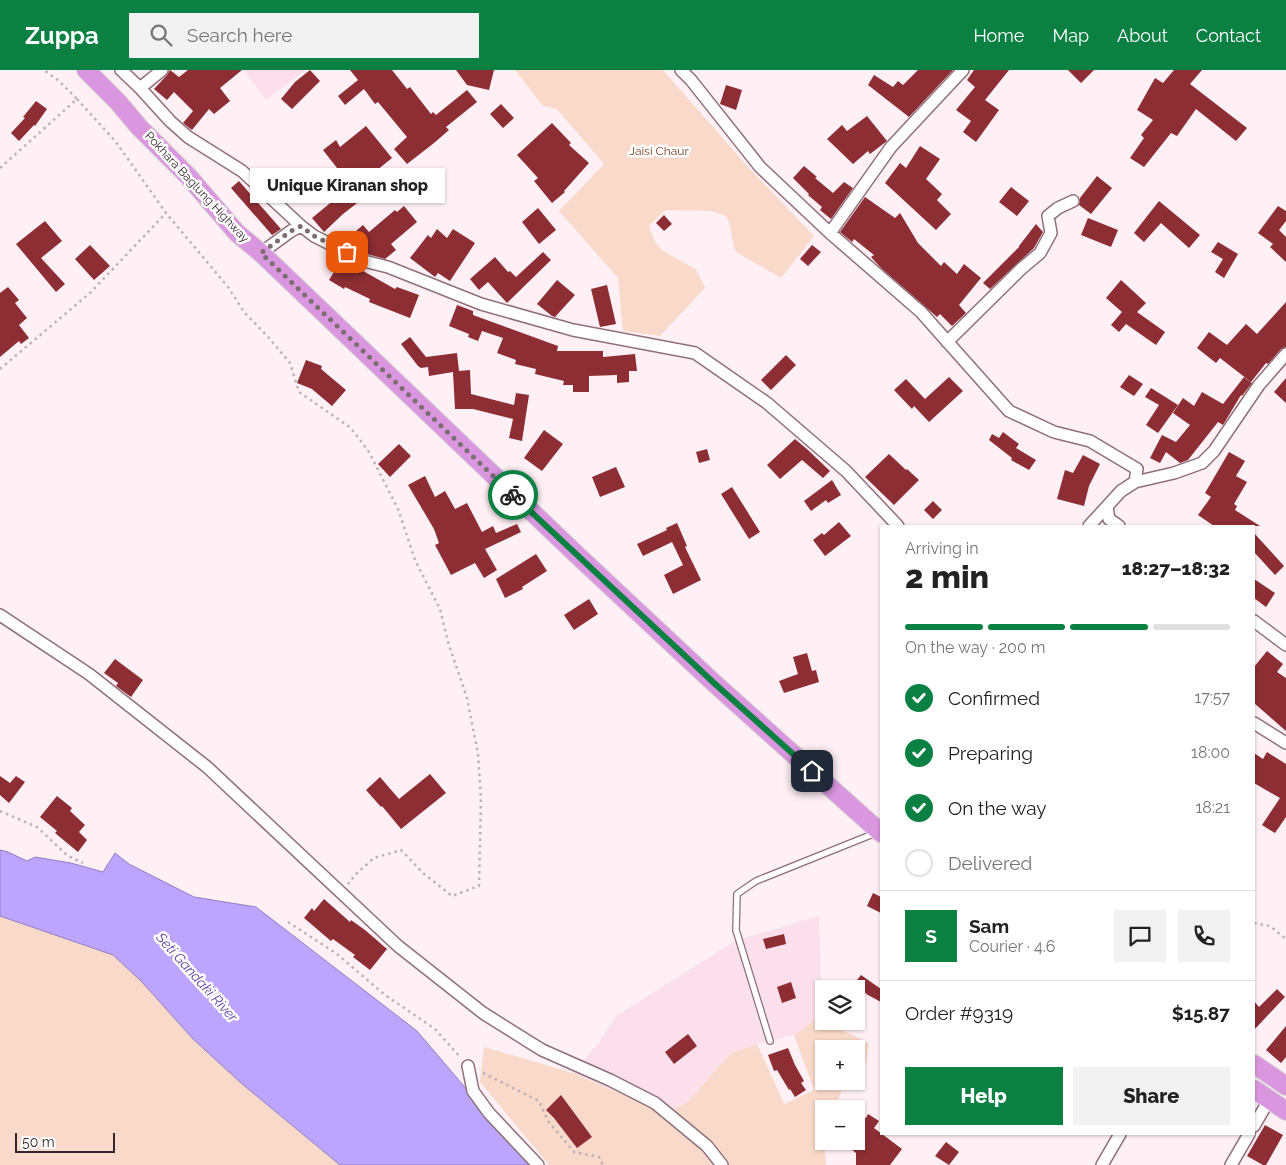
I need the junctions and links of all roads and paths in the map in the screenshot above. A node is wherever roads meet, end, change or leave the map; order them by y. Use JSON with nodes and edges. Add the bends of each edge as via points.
{"nodes":[{"id":1,"x":44,"y":70,"type":"edge"},
{"id":2,"x":86,"y":70,"type":"edge"},
{"id":3,"x":121,"y":70,"type":"edge"},
{"id":4,"x":162,"y":70,"type":"edge"},
{"id":5,"x":681,"y":70,"type":"edge"},
{"id":6,"x":963,"y":70,"type":"edge"},
{"id":7,"x":695,"y":75,"type":"edge"},
{"id":8,"x":140,"y":88,"type":"junction"},
{"id":9,"x":77,"y":99,"type":"junction"},
{"id":10,"x":0,"y":168,"type":"edge"},
{"id":11,"x":1073,"y":201,"type":"dead end"},
{"id":12,"x":166,"y":214,"type":"junction"},
{"id":13,"x":301,"y":226,"type":"junction"},
{"id":14,"x":830,"y":233,"type":"junction"},
{"id":15,"x":261,"y":253,"type":"junction"},
{"id":16,"x":947,"y":342,"type":"junction"},
{"id":17,"x":1286,"y":354,"type":"edge"},
{"id":18,"x":0,"y":369,"type":"edge"},
{"id":19,"x":1136,"y":482,"type":"junction"},
{"id":20,"x":1107,"y":507,"type":"junction"},
{"id":21,"x":897,"y":525,"type":"edge"},
{"id":22,"x":1090,"y":525,"type":"edge"},
{"id":23,"x":1118,"y":525,"type":"edge"},
{"id":24,"x":0,"y":615,"type":"edge"},
{"id":25,"x":1255,"y":621,"type":"edge"},
{"id":26,"x":1286,"y":645,"type":"edge"},
{"id":27,"x":1255,"y":724,"type":"edge"},
{"id":28,"x":1286,"y":743,"type":"edge"},
{"id":29,"x":0,"y":811,"type":"edge"},
{"id":30,"x":880,"y":832,"type":"edge"},
{"id":31,"x":82,"y":863,"type":"dead end"},
{"id":32,"x":342,"y":893,"type":"junction"},
{"id":33,"x":288,"y":922,"type":"dead end"},
{"id":34,"x":1255,"y":923,"type":"edge"},
{"id":35,"x":1286,"y":940,"type":"edge"},
{"id":36,"x":770,"y":1041,"type":"dead end"},
{"id":37,"x":1255,"y":1065,"type":"edge"},
{"id":38,"x":468,"y":1066,"type":"junction"},
{"id":39,"x":1286,"y":1086,"type":"edge"},
{"id":40,"x":1255,"y":1090,"type":"edge"},
{"id":41,"x":1269,"y":1100,"type":"junction"},
{"id":42,"x":1286,"y":1111,"type":"edge"},
{"id":43,"x":1255,"y":1124,"type":"edge"},
{"id":44,"x":1119,"y":1135,"type":"edge"},
{"id":45,"x":1248,"y":1135,"type":"edge"},
{"id":46,"x":538,"y":1165,"type":"edge"},
{"id":47,"x":603,"y":1165,"type":"edge"},
{"id":48,"x":722,"y":1165,"type":"edge"},
{"id":49,"x":1102,"y":1165,"type":"edge"},
{"id":50,"x":1231,"y":1165,"type":"edge"}],
"edges":[{"from":1,"to":9,"type":"path"},
{"from":2,"to":15,"type":"highway","name":"Pokhara Baglung Highway","via":[[237,233]]},
{"from":3,"to":8,"type":"street"},
{"from":4,"to":8,"type":"street"},
{"from":5,"to":7,"type":"street"},
{"from":6,"to":14,"type":"street","via":[[891,147]]},
{"from":7,"to":14,"type":"street","via":[[760,167]]},
{"from":8,"to":13,"type":"street","via":[[188,137],[242,170]]},
{"from":9,"to":10,"type":"path"},
{"from":9,"to":12,"type":"path","via":[[116,142]]},
{"from":11,"to":16,"type":"street","via":[[1048,216],[1051,233],[1040,254]]},
{"from":12,"to":18,"type":"path","via":[[90,293]]},
{"from":12,"to":32,"type":"path","via":[[228,287],[244,312],[290,363],[300,392],[351,428],[369,452],[398,509],[415,560],[440,609],[467,698],[478,754],[481,799],[479,886],[452,896],[401,850],[374,858]]},
{"from":13,"to":15,"type":"street"},
{"from":13,"to":21,"type":"street","via":[[364,261],[388,267],[481,304],[573,330],[695,353],[767,403],[846,471]]},
{"from":14,"to":16,"type":"street","via":[[921,312]]},
{"from":15,"to":30,"type":"highway","name":"Pokhara Baglung Highway","via":[[576,554]]},
{"from":16,"to":19,"type":"street","via":[[1009,411],[1054,432],[1090,441],[1137,469]]},
{"from":17,"to":19,"type":"street","via":[[1202,463]]},
{"from":19,"to":20,"type":"street","via":[[1121,491]]},
{"from":20,"to":22,"type":"street"},
{"from":20,"to":23,"type":"street","via":[[1109,519]]},
{"from":24,"to":32,"type":"street","via":[[89,674],[207,767]]},
{"from":25,"to":26,"type":"street"},
{"from":27,"to":28,"type":"street"},
{"from":29,"to":31,"type":"path","via":[[37,827],[68,856]]},
{"from":30,"to":36,"type":"lane","via":[[756,881],[737,894],[736,930]]},
{"from":32,"to":48,"type":"street","via":[[398,946],[483,1013],[542,1050],[655,1103],[707,1146]]},
{"from":33,"to":38,"type":"path","via":[[337,954],[385,995],[435,1029]]},
{"from":34,"to":35,"type":"path","via":[[1270,926]]},
{"from":37,"to":39,"type":"highway"},
{"from":38,"to":46,"type":"street","via":[[473,1091]]},
{"from":38,"to":47,"type":"path","via":[[539,1101],[548,1121],[574,1152],[599,1157]]},
{"from":40,"to":41,"type":"highway"},
{"from":41,"to":42,"type":"highway"},
{"from":41,"to":43,"type":"street"},
{"from":44,"to":49,"type":"street"},
{"from":45,"to":50,"type":"street"}]}
